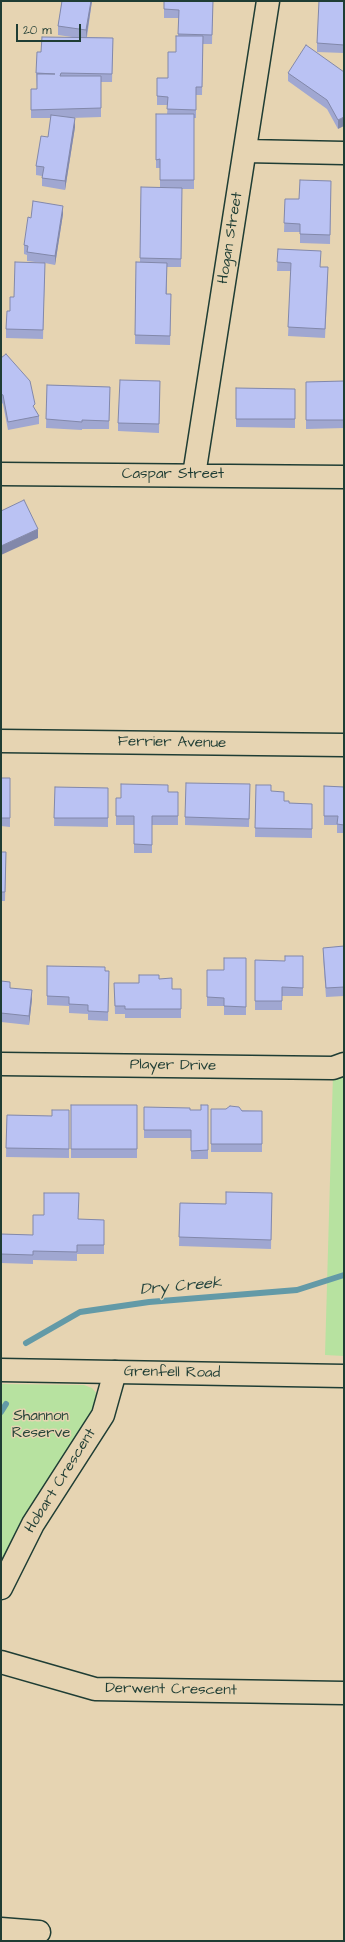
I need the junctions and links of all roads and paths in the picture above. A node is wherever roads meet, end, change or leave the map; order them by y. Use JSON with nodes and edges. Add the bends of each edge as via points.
{"nodes":[{"id":1,"x":268,"y":1,"type":"edge"},
{"id":2,"x":245,"y":151,"type":"junction"},
{"id":3,"x":344,"y":153,"type":"edge"},
{"id":4,"x":1,"y":474,"type":"edge"},
{"id":5,"x":194,"y":475,"type":"junction"},
{"id":6,"x":344,"y":477,"type":"edge"},
{"id":7,"x":1,"y":741,"type":"edge"},
{"id":8,"x":344,"y":744,"type":"edge"},
{"id":9,"x":1,"y":1064,"type":"edge"},
{"id":10,"x":344,"y":1064,"type":"edge"},
{"id":11,"x":1,"y":1370,"type":"edge"},
{"id":12,"x":115,"y":1372,"type":"junction"},
{"id":13,"x":344,"y":1376,"type":"edge"},
{"id":14,"x":1,"y":1588,"type":"edge"},
{"id":15,"x":1,"y":1662,"type":"edge"},
{"id":16,"x":344,"y":1692,"type":"edge"},
{"id":17,"x":1,"y":1929,"type":"edge"},
{"id":18,"x":38,"y":1932,"type":"dead end"}],
"edges":[{"from":1,"to":2,"type":"street","name":"Hogan Street"},
{"from":2,"to":3,"type":"street"},
{"from":2,"to":5,"type":"street","name":"Hogan Street"},
{"from":4,"to":5,"type":"street","name":"Caspar Street"},
{"from":5,"to":6,"type":"street","name":"Caspar Street"},
{"from":7,"to":8,"type":"street","name":"Ferrier Avenue"},
{"from":9,"to":10,"type":"street","name":"Player Drive","via":[[333,1068]]},
{"from":11,"to":12,"type":"street","name":"Grenfell Road"},
{"from":12,"to":13,"type":"street","name":"Grenfell Road"},
{"from":12,"to":14,"type":"street","name":"Hobart Crescent","via":[[103,1415],[33,1524]]},
{"from":15,"to":16,"type":"street","name":"Derwent Crescent","via":[[95,1689]]},
{"from":17,"to":18,"type":"street"}]}
